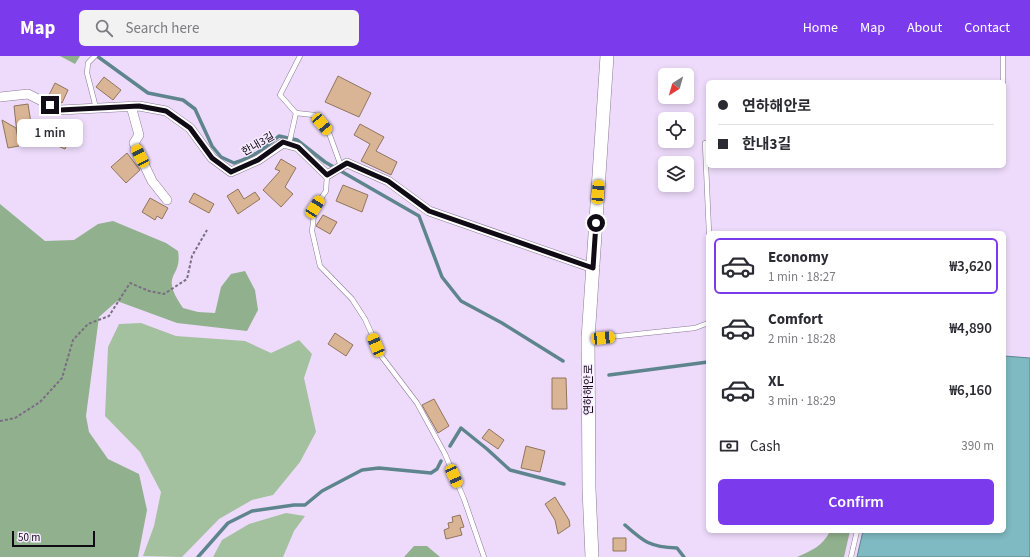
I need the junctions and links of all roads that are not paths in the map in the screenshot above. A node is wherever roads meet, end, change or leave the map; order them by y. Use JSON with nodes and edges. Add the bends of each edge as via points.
{"nodes":[{"id":1,"x":95,"y":56,"type":"edge"},
{"id":2,"x":300,"y":56,"type":"edge"},
{"id":3,"x":608,"y":56,"type":"edge"},
{"id":4,"x":1003,"y":56,"type":"edge"},
{"id":5,"x":1003,"y":80,"type":"edge"},
{"id":6,"x":0,"y":97,"type":"edge"},
{"id":7,"x":131,"y":106,"type":"junction"},
{"id":8,"x":96,"y":108,"type":"junction"},
{"id":9,"x":296,"y":113,"type":"junction"},
{"id":10,"x":706,"y":143,"type":"edge"},
{"id":11,"x":289,"y":144,"type":"junction"},
{"id":12,"x":341,"y":166,"type":"junction"},
{"id":13,"x":706,"y":166,"type":"edge"},
{"id":14,"x":706,"y":168,"type":"edge"},
{"id":15,"x":327,"y":175,"type":"junction"},
{"id":16,"x":167,"y":200,"type":"dead end"},
{"id":17,"x":709,"y":231,"type":"edge"},
{"id":18,"x":593,"y":268,"type":"junction"},
{"id":19,"x":706,"y":324,"type":"edge"},
{"id":20,"x":588,"y":339,"type":"junction"},
{"id":21,"x":857,"y":533,"type":"edge"},
{"id":22,"x":484,"y":557,"type":"edge"},
{"id":23,"x":592,"y":557,"type":"edge"},
{"id":24,"x":851,"y":557,"type":"edge"}],
"edges":[{"from":1,"to":8,"type":"lane","via":[[88,63],[87,73]]},
{"from":2,"to":9,"type":"lane","via":[[280,96]]},
{"from":3,"to":18,"type":"street","name":"연하해안로"},
{"from":4,"to":5,"type":"lane"},
{"from":6,"to":8,"type":"street","name":"한내3길","via":[[28,94],[60,110]]},
{"from":7,"to":8,"type":"street","name":"한내3길"},
{"from":7,"to":11,"type":"street","name":"한내3길","via":[[166,111],[190,128],[212,158],[231,172],[258,160],[283,142]]},
{"from":7,"to":16,"type":"street","via":[[139,135],[134,143],[152,181]]},
{"from":9,"to":11,"type":"lane"},
{"from":9,"to":12,"type":"lane","via":[[314,115],[329,133]]},
{"from":10,"to":13,"type":"lane"},
{"from":11,"to":15,"type":"street","name":"한내3길","via":[[298,147]]},
{"from":12,"to":15,"type":"street"},
{"from":12,"to":18,"type":"street","via":[[347,163],[388,181],[429,211]]},
{"from":14,"to":17,"type":"lane"},
{"from":15,"to":22,"type":"lane","via":[[326,191],[315,207],[312,231],[320,266],[352,299],[365,319],[382,357],[417,403],[445,454]]},
{"from":18,"to":20,"type":"street","name":"연하해안로"},
{"from":19,"to":20,"type":"lane","via":[[695,328]]},
{"from":20,"to":23,"type":"street","name":"연하해안로","via":[[588,489]]},
{"from":21,"to":24,"type":"lane"}]}
